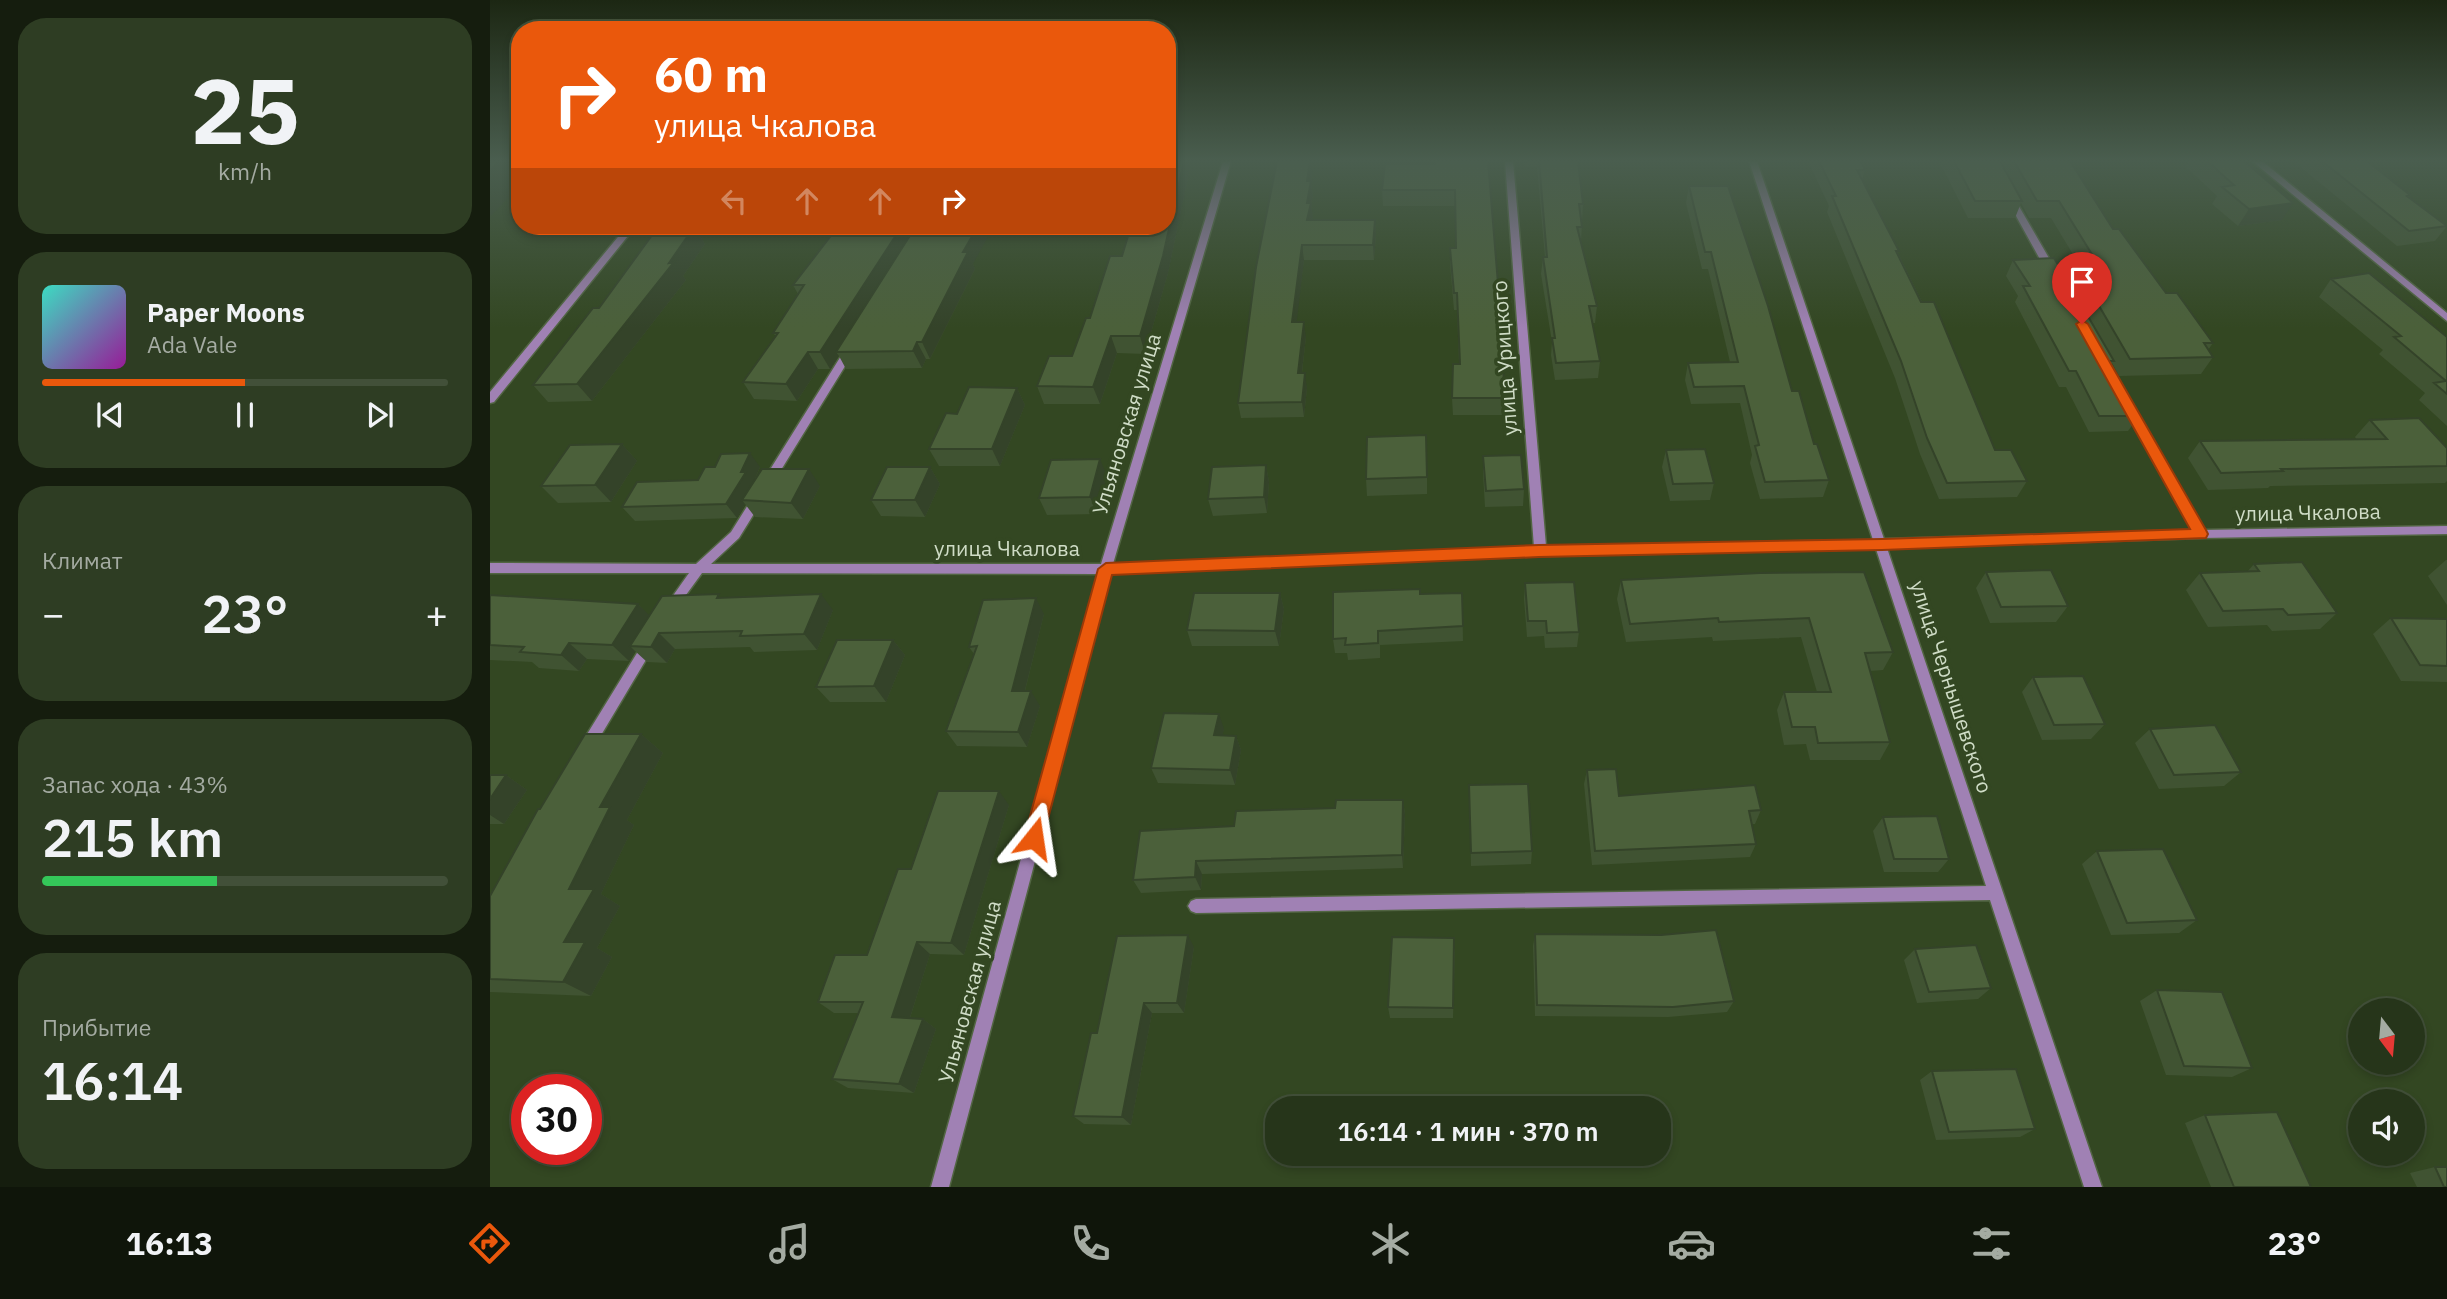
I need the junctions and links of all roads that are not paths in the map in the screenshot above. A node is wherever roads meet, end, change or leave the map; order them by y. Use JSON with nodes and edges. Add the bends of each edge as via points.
{"nodes":[{"id":1,"x":1211,"y":216,"type":"edge"},
{"id":2,"x":1513,"y":216,"type":"edge"},
{"id":3,"x":1772,"y":216,"type":"edge"},
{"id":4,"x":2020,"y":216,"type":"edge"},
{"id":5,"x":2323,"y":216,"type":"edge"},
{"id":6,"x":625,"y":235,"type":"edge"},
{"id":7,"x":2058,"y":282,"type":"edge"},
{"id":8,"x":2447,"y":318,"type":"edge"},
{"id":9,"x":860,"y":333,"type":"edge"},
{"id":10,"x":2119,"y":390,"type":"edge"},
{"id":11,"x":490,"y":399,"type":"edge"},
{"id":12,"x":2447,"y":530,"type":"edge"},
{"id":13,"x":2201,"y":534,"type":"junction"},
{"id":14,"x":1882,"y":544,"type":"junction"},
{"id":15,"x":1539,"y":551,"type":"junction"},
{"id":16,"x":490,"y":568,"type":"edge"},
{"id":17,"x":699,"y":568,"type":"junction"},
{"id":18,"x":1106,"y":569,"type":"junction"},
{"id":19,"x":664,"y":618,"type":"edge"},
{"id":20,"x":657,"y":630,"type":"edge"},
{"id":21,"x":581,"y":757,"type":"edge"},
{"id":22,"x":1995,"y":893,"type":"junction"},
{"id":23,"x":1196,"y":906,"type":"dead end"},
{"id":24,"x":940,"y":1187,"type":"edge"},
{"id":25,"x":2093,"y":1187,"type":"edge"}],
"edges":[{"from":1,"to":18,"type":"street","name":"Ульяновская улица"},
{"from":2,"to":15,"type":"street","name":"улица Урицкого"},
{"from":3,"to":14,"type":"street","name":"улица Чернышевского"},
{"from":4,"to":7,"type":"street"},
{"from":5,"to":8,"type":"street"},
{"from":6,"to":11,"type":"street"},
{"from":9,"to":17,"type":"street","via":[[735,535]]},
{"from":10,"to":13,"type":"street"},
{"from":12,"to":13,"type":"street","name":"улица Чкалова"},
{"from":13,"to":14,"type":"street","name":"улица Чкалова"},
{"from":14,"to":15,"type":"street","name":"улица Чкалова"},
{"from":14,"to":22,"type":"street","name":"улица Чернышевского"},
{"from":15,"to":18,"type":"street","name":"улица Чкалова"},
{"from":16,"to":17,"type":"street","name":"улица Чкалова"},
{"from":17,"to":18,"type":"street","name":"улица Чкалова"},
{"from":17,"to":19,"type":"street"},
{"from":18,"to":24,"type":"street","name":"Ульяновская улица"},
{"from":20,"to":21,"type":"street"},
{"from":22,"to":23,"type":"lane"},
{"from":22,"to":25,"type":"street","name":"улица Чернышевского"}]}
